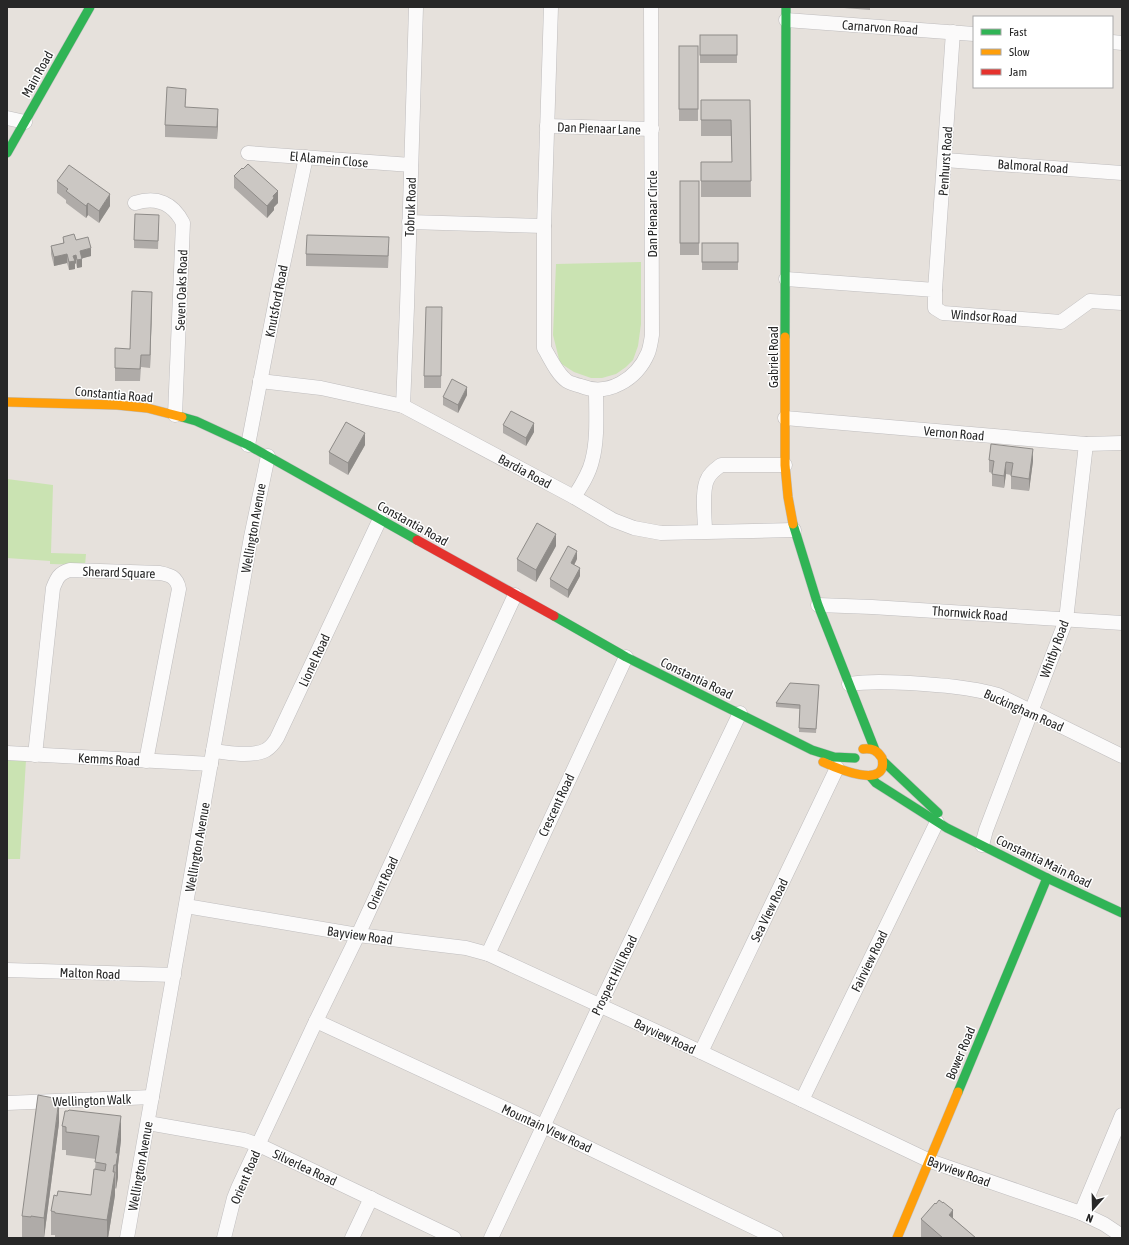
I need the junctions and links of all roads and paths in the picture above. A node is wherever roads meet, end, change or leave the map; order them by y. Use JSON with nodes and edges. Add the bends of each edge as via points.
{"nodes":[{"id":1,"x":90,"y":7,"type":"edge"},
{"id":2,"x":416,"y":7,"type":"edge"},
{"id":3,"x":546,"y":7,"type":"edge"},
{"id":4,"x":551,"y":7,"type":"edge"},
{"id":5,"x":651,"y":7,"type":"edge"},
{"id":6,"x":786,"y":13,"type":"edge"},
{"id":7,"x":953,"y":32,"type":"junction"},
{"id":8,"x":973,"y":34,"type":"edge"},
{"id":9,"x":7,"y":118,"type":"edge"},
{"id":10,"x":25,"y":122,"type":"junction"},
{"id":11,"x":547,"y":126,"type":"junction"},
{"id":12,"x":652,"y":129,"type":"junction"},
{"id":13,"x":7,"y":153,"type":"edge"},
{"id":14,"x":248,"y":153,"type":"dead end"},
{"id":15,"x":306,"y":156,"type":"junction"},
{"id":16,"x":945,"y":160,"type":"junction"},
{"id":17,"x":411,"y":166,"type":"junction"},
{"id":18,"x":1122,"y":173,"type":"edge"},
{"id":19,"x":135,"y":202,"type":"dead end"},
{"id":20,"x":409,"y":222,"type":"junction"},
{"id":21,"x":544,"y":226,"type":"junction"},
{"id":22,"x":786,"y":279,"type":"junction"},
{"id":23,"x":936,"y":290,"type":"junction"},
{"id":24,"x":1122,"y":303,"type":"edge"},
{"id":25,"x":260,"y":381,"type":"junction"},
{"id":26,"x":596,"y":390,"type":"junction"},
{"id":27,"x":7,"y":402,"type":"edge"},
{"id":28,"x":403,"y":406,"type":"junction"},
{"id":29,"x":175,"y":415,"type":"junction"},
{"id":30,"x":785,"y":418,"type":"junction"},
{"id":31,"x":1122,"y":443,"type":"edge"},
{"id":32,"x":1086,"y":444,"type":"junction"},
{"id":33,"x":248,"y":445,"type":"junction"},
{"id":34,"x":268,"y":456,"type":"junction"},
{"id":35,"x":785,"y":465,"type":"junction"},
{"id":36,"x":574,"y":497,"type":"junction"},
{"id":37,"x":380,"y":519,"type":"junction"},
{"id":38,"x":794,"y":530,"type":"junction"},
{"id":39,"x":705,"y":531,"type":"junction"},
{"id":40,"x":515,"y":595,"type":"junction"},
{"id":41,"x":818,"y":605,"type":"junction"},
{"id":42,"x":1066,"y":620,"type":"junction"},
{"id":43,"x":1122,"y":623,"type":"edge"},
{"id":44,"x":626,"y":657,"type":"junction"},
{"id":45,"x":851,"y":690,"type":"junction"},
{"id":46,"x":1031,"y":712,"type":"junction"},
{"id":47,"x":740,"y":713,"type":"junction"},
{"id":48,"x":856,"y":726,"type":"dead end"},
{"id":49,"x":786,"y":738,"type":"junction"},
{"id":50,"x":858,"y":740,"type":"dead end"},
{"id":51,"x":875,"y":750,"type":"junction"},
{"id":52,"x":7,"y":754,"type":"edge"},
{"id":53,"x":35,"y":755,"type":"junction"},
{"id":54,"x":857,"y":755,"type":"junction"},
{"id":55,"x":1122,"y":756,"type":"edge"},
{"id":56,"x":212,"y":757,"type":"junction"},
{"id":57,"x":146,"y":761,"type":"junction"},
{"id":58,"x":883,"y":761,"type":"junction"},
{"id":59,"x":837,"y":768,"type":"junction"},
{"id":60,"x":860,"y":774,"type":"junction"},
{"id":61,"x":870,"y":776,"type":"junction"},
{"id":62,"x":937,"y":822,"type":"junction"},
{"id":63,"x":956,"y":832,"type":"junction"},
{"id":64,"x":982,"y":845,"type":"junction"},
{"id":65,"x":1047,"y":878,"type":"junction"},
{"id":66,"x":186,"y":906,"type":"junction"},
{"id":67,"x":1122,"y":913,"type":"edge"},
{"id":68,"x":358,"y":935,"type":"junction"},
{"id":69,"x":488,"y":954,"type":"junction"},
{"id":70,"x":7,"y":970,"type":"edge"},
{"id":71,"x":174,"y":975,"type":"junction"},
{"id":72,"x":600,"y":1005,"type":"junction"},
{"id":73,"x":316,"y":1021,"type":"junction"},
{"id":74,"x":701,"y":1052,"type":"junction"},
{"id":75,"x":152,"y":1098,"type":"junction"},
{"id":76,"x":802,"y":1100,"type":"junction"},
{"id":77,"x":7,"y":1104,"type":"edge"},
{"id":78,"x":1122,"y":1115,"type":"edge"},
{"id":79,"x":148,"y":1123,"type":"junction"},
{"id":80,"x":543,"y":1126,"type":"junction"},
{"id":81,"x":259,"y":1145,"type":"junction"},
{"id":82,"x":930,"y":1161,"type":"junction"},
{"id":83,"x":371,"y":1198,"type":"junction"},
{"id":84,"x":1081,"y":1213,"type":"junction"},
{"id":85,"x":1122,"y":1236,"type":"edge"},
{"id":86,"x":129,"y":1238,"type":"edge"},
{"id":87,"x":224,"y":1238,"type":"edge"},
{"id":88,"x":352,"y":1238,"type":"edge"},
{"id":89,"x":454,"y":1238,"type":"edge"},
{"id":90,"x":491,"y":1238,"type":"edge"},
{"id":91,"x":776,"y":1238,"type":"edge"},
{"id":92,"x":897,"y":1238,"type":"edge"}],
"edges":[{"from":1,"to":10,"type":"main road","name":"Main Road"},
{"from":2,"to":17,"type":"street","name":"Tobruk Road"},
{"from":3,"to":4,"type":"street","name":"Dan Pienaar Circle"},
{"from":4,"to":11,"type":"street","name":"Dan Pienaar Circle"},
{"from":5,"to":12,"type":"street","name":"Dan Pienaar Circle"},
{"from":6,"to":7,"type":"street","name":"Carnarvon Road"},
{"from":6,"to":22,"type":"main road","name":"Gabriel Road"},
{"from":7,"to":8,"type":"street","name":"Carnarvon Road"},
{"from":7,"to":16,"type":"street","name":"Penhurst Road"},
{"from":9,"to":10,"type":"street"},
{"from":10,"to":13,"type":"main road","name":"Main Road"},
{"from":11,"to":12,"type":"street","name":"Dan Pienaar Lane"},
{"from":11,"to":21,"type":"street","name":"Dan Pienaar Circle"},
{"from":12,"to":26,"type":"street","name":"Dan Pienaar Circle","via":[[652,335],[648,353],[640,368],[626,381]]},
{"from":14,"to":15,"type":"street","name":"El Alamein Close"},
{"from":15,"to":17,"type":"street","name":"El Alamein Close"},
{"from":15,"to":25,"type":"street","name":"Knutsford Road"},
{"from":16,"to":18,"type":"street","name":"Balmoral Road"},
{"from":16,"to":23,"type":"street","name":"Penhurst Road"},
{"from":17,"to":20,"type":"street","name":"Tobruk Road"},
{"from":19,"to":29,"type":"street","name":"Seven Oaks Road","via":[[153,199],[162,202],[179,214],[183,223]]},
{"from":20,"to":21,"type":"street"},
{"from":20,"to":28,"type":"street","name":"Tobruk Road"},
{"from":21,"to":26,"type":"street","name":"Dan Pienaar Circle","via":[[544,348],[553,365],[567,381]]},
{"from":22,"to":23,"type":"street"},
{"from":22,"to":30,"type":"main road","name":"Gabriel Road"},
{"from":23,"to":24,"type":"street","name":"Windsor Road","via":[[935,308],[943,313],[1061,322],[1090,301]]},
{"from":25,"to":28,"type":"street","name":"Bardia Road","via":[[321,388]]},
{"from":25,"to":33,"type":"street","name":"Knutsford Road"},
{"from":26,"to":36,"type":"street","via":[[592,463]]},
{"from":27,"to":29,"type":"main road","name":"Constantia Road","via":[[132,406]]},
{"from":28,"to":36,"type":"street","name":"Bardia Road"},
{"from":29,"to":33,"type":"main road","name":"Constantia Road","via":[[212,427]]},
{"from":30,"to":32,"type":"street","name":"Vernon Road"},
{"from":30,"to":35,"type":"main road","name":"Gabriel Road"},
{"from":31,"to":32,"type":"street","name":"Vernon Road"},
{"from":32,"to":42,"type":"street","name":"Whitby Road"},
{"from":33,"to":34,"type":"main road","name":"Constantia Road"},
{"from":34,"to":37,"type":"main road","name":"Constantia Road"},
{"from":34,"to":56,"type":"street","name":"Wellington Avenue"},
{"from":35,"to":38,"type":"main road","name":"Gabriel Road"},
{"from":35,"to":39,"type":"street","via":[[721,466],[715,469],[707,479],[705,489]]},
{"from":36,"to":39,"type":"street","name":"Bardia Road","via":[[613,520],[634,528],[661,533]]},
{"from":37,"to":40,"type":"main road","name":"Constantia Road"},
{"from":37,"to":56,"type":"street","name":"Lionel Road","via":[[277,738],[266,750],[225,753]]},
{"from":38,"to":39,"type":"street","name":"Bardia Road"},
{"from":38,"to":41,"type":"main road","name":"Gabriel Road"},
{"from":40,"to":44,"type":"main road","name":"Constantia Road"},
{"from":40,"to":68,"type":"street","name":"Orient Road"},
{"from":41,"to":42,"type":"street","name":"Thornwick Road"},
{"from":41,"to":45,"type":"main road","name":"Gabriel Road"},
{"from":42,"to":43,"type":"street","name":"Thornwick Road"},
{"from":42,"to":46,"type":"street","name":"Whitby Road"},
{"from":44,"to":47,"type":"main road","name":"Constantia Road"},
{"from":44,"to":69,"type":"street","name":"Crescent Road"},
{"from":45,"to":46,"type":"street","name":"Buckingham Road","via":[[876,682],[954,686],[998,695]]},
{"from":45,"to":48,"type":"main road","name":"Gabriel Road"},
{"from":45,"to":51,"type":"main road","name":"Gabriel Road"},
{"from":46,"to":55,"type":"street","name":"Buckingham Road"},
{"from":46,"to":64,"type":"street","name":"Whitby Road"},
{"from":47,"to":49,"type":"main road","name":"Constantia Road"},
{"from":47,"to":72,"type":"street","name":"Prospect Hill Road"},
{"from":49,"to":54,"type":"main road","name":"Constantia Road","via":[[827,755],[841,758]]},
{"from":49,"to":59,"type":"main road","name":"Constantia Road"},
{"from":50,"to":54,"type":"main road"},
{"from":51,"to":54,"type":"main road","via":[[867,748]]},
{"from":51,"to":58,"type":"main road","via":[[882,756]]},
{"from":52,"to":53,"type":"street","name":"Kemms Road"},
{"from":53,"to":57,"type":"street","name":"Kemms Road"},
{"from":53,"to":57,"type":"street","name":"Sherard Square","via":[[56,579],[61,573],[70,570],[160,573],[174,577],[179,589]]},
{"from":54,"to":60,"type":"main road","via":[[854,767]]},
{"from":56,"to":57,"type":"street","name":"Kemms Road"},
{"from":56,"to":66,"type":"street","name":"Wellington Avenue"},
{"from":58,"to":61,"type":"main road","via":[[878,773]]},
{"from":58,"to":63,"type":"main road","name":"Constantia Main Road"},
{"from":59,"to":60,"type":"main road","name":"Constantia Road"},
{"from":59,"to":74,"type":"street","name":"Sea View Road"},
{"from":60,"to":61,"type":"main road"},
{"from":61,"to":62,"type":"main road","name":"Constantia Main Road","via":[[876,783]]},
{"from":62,"to":63,"type":"main road","name":"Constantia Main Road"},
{"from":62,"to":76,"type":"street","name":"Fairview Road"},
{"from":63,"to":64,"type":"main road","name":"Constantia Main Road"},
{"from":64,"to":65,"type":"main road","name":"Constantia Main Road"},
{"from":65,"to":67,"type":"main road","name":"Constantia Main Road"},
{"from":65,"to":82,"type":"main road","name":"Bower Road"},
{"from":66,"to":68,"type":"street","name":"Bayview Road"},
{"from":66,"to":71,"type":"street","name":"Wellington Avenue"},
{"from":68,"to":69,"type":"street","name":"Bayview Road","via":[[466,948]]},
{"from":68,"to":73,"type":"street","name":"Orient Road"},
{"from":69,"to":72,"type":"street","name":"Bayview Road"},
{"from":70,"to":71,"type":"street","name":"Malton Road"},
{"from":71,"to":75,"type":"street","name":"Wellington Avenue"},
{"from":72,"to":74,"type":"street","name":"Bayview Road"},
{"from":72,"to":80,"type":"street","name":"Prospect Hill Road"},
{"from":73,"to":80,"type":"street","name":"Mountain View Road"},
{"from":73,"to":81,"type":"street","name":"Orient Road"},
{"from":74,"to":76,"type":"street","name":"Bayview Road"},
{"from":75,"to":77,"type":"street","name":"Wellington Walk"},
{"from":75,"to":79,"type":"street","name":"Wellington Avenue"},
{"from":76,"to":82,"type":"street","name":"Bayview Road"},
{"from":78,"to":84,"type":"street"},
{"from":79,"to":81,"type":"street","name":"Silverlea Road"},
{"from":79,"to":86,"type":"street","name":"Wellington Avenue"},
{"from":80,"to":90,"type":"street","name":"Prospect Hill Road"},
{"from":80,"to":91,"type":"street","name":"Mountain View Road"},
{"from":81,"to":83,"type":"street","name":"Silverlea Road"},
{"from":81,"to":87,"type":"street","name":"Orient Road","via":[[234,1198]]},
{"from":82,"to":84,"type":"street","name":"Bayview Road"},
{"from":82,"to":92,"type":"main road","name":"Bower Road"},
{"from":83,"to":88,"type":"street"},
{"from":83,"to":89,"type":"street","name":"Silverlea Road"},
{"from":84,"to":85,"type":"street","name":"Bayview Road"}]}
